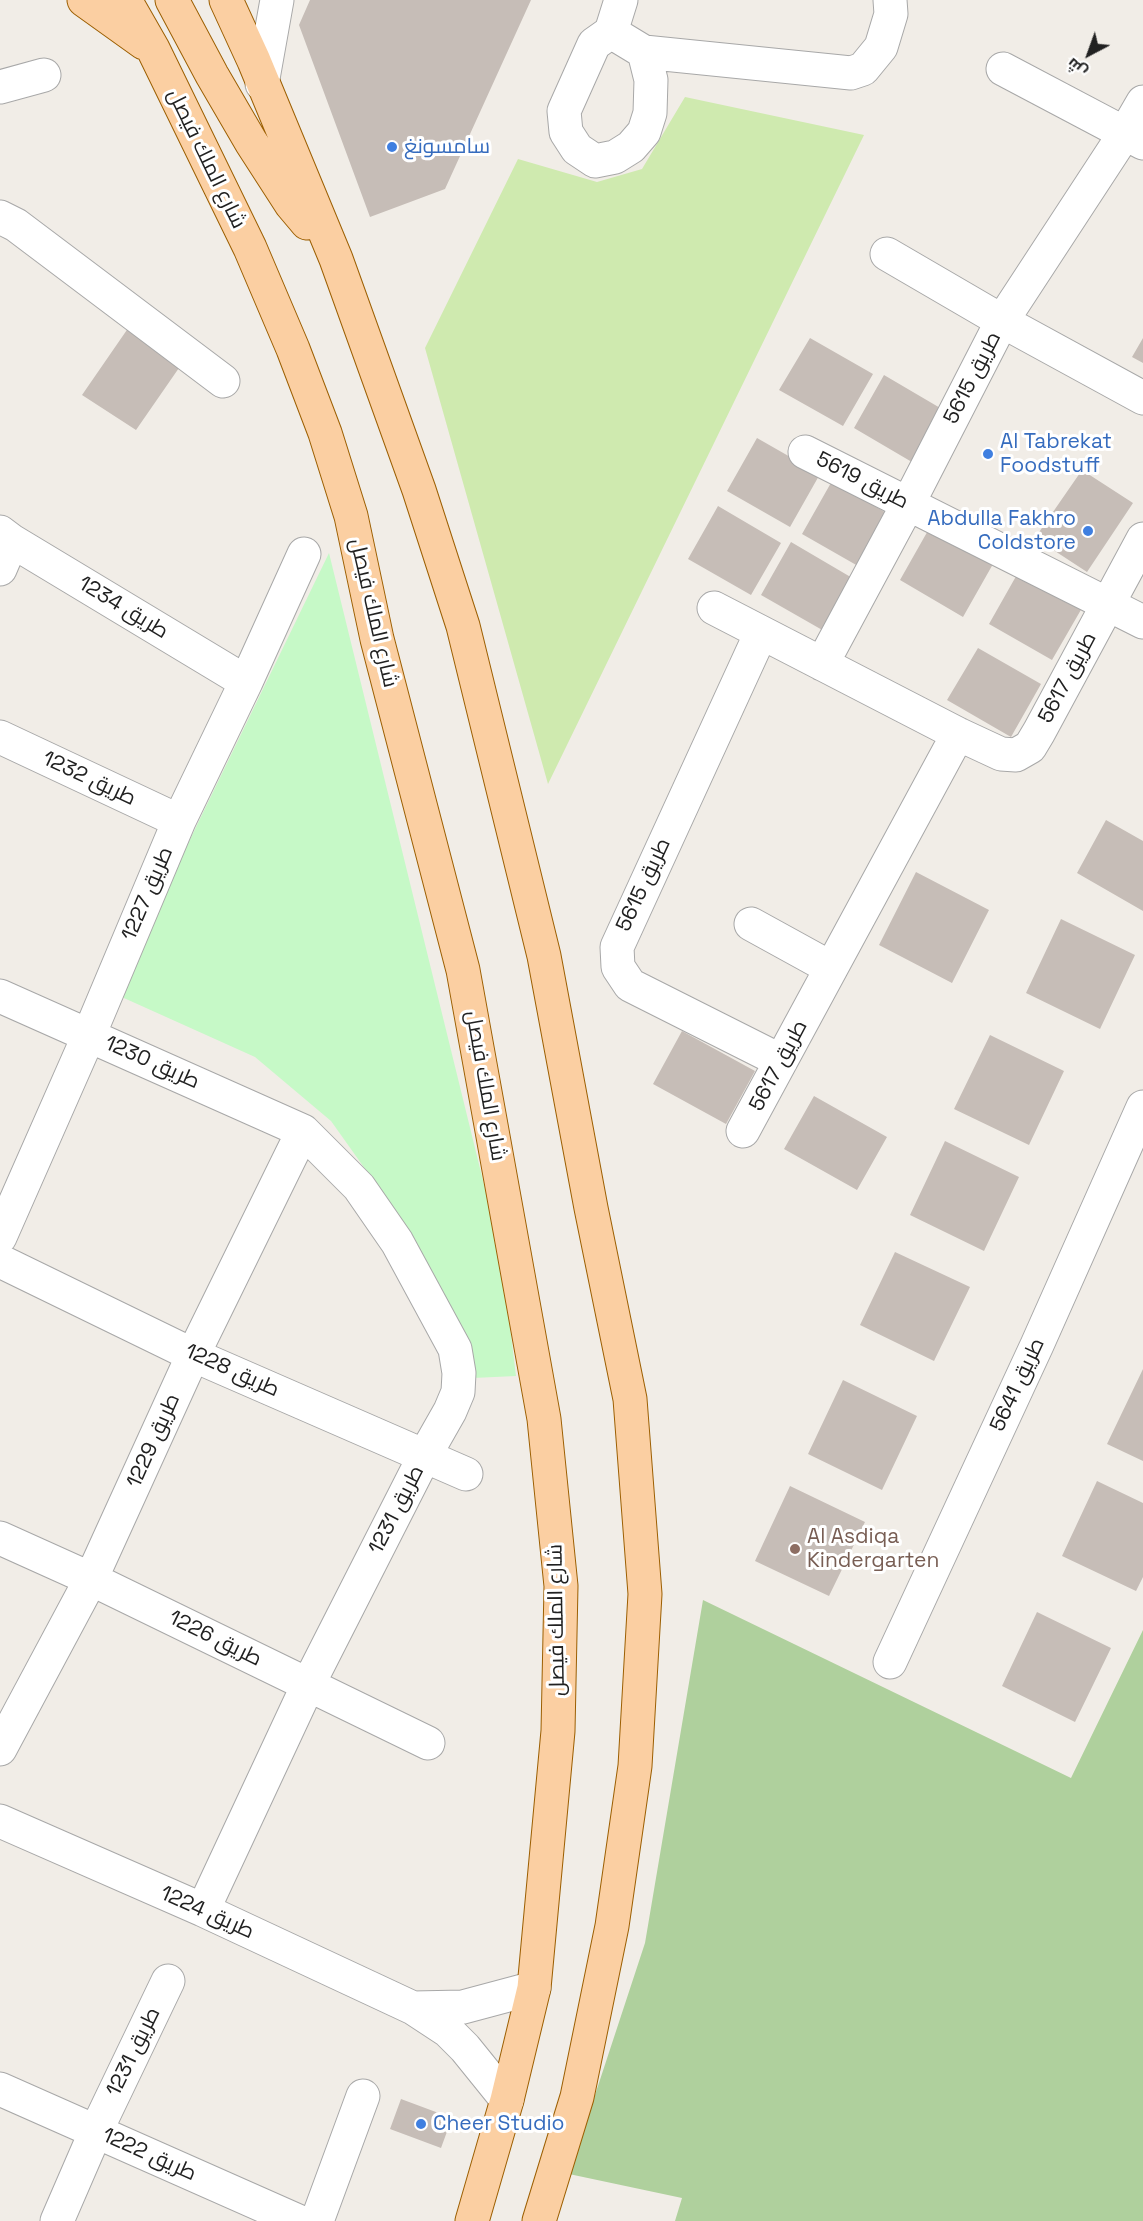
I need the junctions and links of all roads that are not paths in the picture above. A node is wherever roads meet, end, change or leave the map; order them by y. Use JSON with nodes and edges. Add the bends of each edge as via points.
{"nodes":[{"id":1,"x":84,"y":0,"type":"edge"},
{"id":2,"x":125,"y":0,"type":"edge"},
{"id":3,"x":172,"y":0,"type":"edge"},
{"id":4,"x":226,"y":0,"type":"edge"},
{"id":5,"x":245,"y":0,"type":"edge"},
{"id":6,"x":277,"y":0,"type":"edge"},
{"id":7,"x":621,"y":0,"type":"edge"},
{"id":8,"x":890,"y":0,"type":"edge"},
{"id":9,"x":611,"y":32,"type":"junction"},
{"id":10,"x":153,"y":49,"type":"junction"},
{"id":11,"x":644,"y":52,"type":"junction"},
{"id":12,"x":1003,"y":69,"type":"dead end"},
{"id":13,"x":258,"y":73,"type":"junction"},
{"id":14,"x":44,"y":75,"type":"dead end"},
{"id":15,"x":0,"y":87,"type":"edge"},
{"id":16,"x":1143,"y":102,"type":"edge"},
{"id":17,"x":1134,"y":138,"type":"edge"},
{"id":18,"x":5,"y":230,"type":"edge"},
{"id":19,"x":887,"y":254,"type":"dead end"},
{"id":20,"x":336,"y":259,"type":"junction"},
{"id":21,"x":1002,"y":321,"type":"junction"},
{"id":22,"x":223,"y":381,"type":"dead end"},
{"id":23,"x":1143,"y":398,"type":"edge"},
{"id":24,"x":806,"y":452,"type":"dead end"},
{"id":25,"x":908,"y":504,"type":"junction"},
{"id":26,"x":1143,"y":539,"type":"edge"},
{"id":27,"x":4,"y":547,"type":"edge"},
{"id":28,"x":304,"y":554,"type":"dead end"},
{"id":29,"x":1108,"y":604,"type":"junction"},
{"id":30,"x":714,"y":608,"type":"dead end"},
{"id":31,"x":1143,"y":622,"type":"edge"},
{"id":32,"x":761,"y":633,"type":"junction"},
{"id":33,"x":822,"y":664,"type":"junction"},
{"id":34,"x":246,"y":682,"type":"junction"},
{"id":35,"x":958,"y":734,"type":"junction"},
{"id":36,"x":0,"y":737,"type":"edge"},
{"id":37,"x":179,"y":821,"type":"junction"},
{"id":38,"x":751,"y":924,"type":"dead end"},
{"id":39,"x":831,"y":969,"type":"junction"},
{"id":40,"x":0,"y":996,"type":"edge"},
{"id":41,"x":89,"y":1035,"type":"junction"},
{"id":42,"x":781,"y":1061,"type":"junction"},
{"id":43,"x":1143,"y":1107,"type":"edge"},
{"id":44,"x":303,"y":1131,"type":"junction"},
{"id":45,"x":743,"y":1131,"type":"dead end"},
{"id":46,"x":0,"y":1237,"type":"edge"},
{"id":47,"x":0,"y":1261,"type":"edge"},
{"id":48,"x":193,"y":1355,"type":"junction"},
{"id":49,"x":425,"y":1455,"type":"junction"},
{"id":50,"x":466,"y":1474,"type":"dead end"},
{"id":51,"x":0,"y":1538,"type":"edge"},
{"id":52,"x":91,"y":1579,"type":"junction"},
{"id":53,"x":890,"y":1662,"type":"dead end"},
{"id":54,"x":308,"y":1684,"type":"junction"},
{"id":55,"x":428,"y":1743,"type":"dead end"},
{"id":56,"x":0,"y":1749,"type":"edge"},
{"id":57,"x":0,"y":1821,"type":"edge"},
{"id":58,"x":203,"y":1910,"type":"junction"},
{"id":59,"x":168,"y":1981,"type":"dead end"},
{"id":60,"x":534,"y":1988,"type":"junction"},
{"id":61,"x":413,"y":2008,"type":"junction"},
{"id":62,"x":0,"y":2089,"type":"edge"},
{"id":63,"x":363,"y":2096,"type":"dead end"},
{"id":64,"x":507,"y":2100,"type":"junction"},
{"id":65,"x":96,"y":2131,"type":"junction"},
{"id":66,"x":57,"y":2221,"type":"edge"},
{"id":67,"x":298,"y":2221,"type":"edge"},
{"id":68,"x":317,"y":2221,"type":"edge"},
{"id":69,"x":472,"y":2221,"type":"edge"},
{"id":70,"x":539,"y":2221,"type":"edge"}],
"edges":[{"from":1,"to":10,"type":"main road"},
{"from":2,"to":10,"type":"main road","name":"شارع الملك فيصل"},
{"from":3,"to":20,"type":"main road","via":[[251,142],[291,204]]},
{"from":4,"to":13,"type":"main road"},
{"from":5,"to":13,"type":"main road"},
{"from":6,"to":13,"type":"street"},
{"from":7,"to":9,"type":"street"},
{"from":8,"to":11,"type":"street","via":[[891,14],[880,47],[863,69],[851,73]]},
{"from":9,"to":11,"type":"street"},
{"from":9,"to":11,"type":"street","via":[[594,44],[564,111],[566,132],[578,150],[595,161],[615,157],[644,132],[650,113],[651,80]]},
{"from":10,"to":60,"type":"main road","name":"شارع الملك فيصل","via":[[250,248],[325,433],[351,516],[377,639],[464,970],[544,1419],[561,1586],[558,1731]]},
{"from":12,"to":17,"type":"street"},
{"from":13,"to":20,"type":"main road"},
{"from":14,"to":15,"type":"street"},
{"from":16,"to":17,"type":"street","name":"طريق 5615"},
{"from":17,"to":21,"type":"street","name":"طريق 5615"},
{"from":18,"to":22,"type":"street"},
{"from":19,"to":21,"type":"street"},
{"from":20,"to":70,"type":"main road","via":[[463,626],[544,956],[630,1399],[645,1594],[634,1766],[612,1926],[577,2097]]},
{"from":21,"to":23,"type":"street"},
{"from":21,"to":25,"type":"street","name":"طريق 5615"},
{"from":24,"to":25,"type":"street","name":"طريق 5619"},
{"from":25,"to":29,"type":"street","name":"طريق 5619"},
{"from":25,"to":33,"type":"street","name":"طريق 5615"},
{"from":26,"to":29,"type":"street","name":"طريق 5617"},
{"from":27,"to":34,"type":"street","name":"طريق 1234"},
{"from":28,"to":34,"type":"street","name":"طريق 1227"},
{"from":29,"to":31,"type":"street","name":"طريق 5619"},
{"from":29,"to":35,"type":"street","name":"طريق 5617","via":[[1030,747],[1016,755],[1001,754]]},
{"from":30,"to":32,"type":"street","name":"طريق 5617"},
{"from":32,"to":33,"type":"street","name":"طريق 5617"},
{"from":32,"to":42,"type":"street","name":"طريق 5615","via":[[617,946],[618,967],[630,985]]},
{"from":33,"to":35,"type":"street","name":"طريق 5617"},
{"from":34,"to":37,"type":"street","name":"طريق 1227"},
{"from":35,"to":39,"type":"street","name":"طريق 5617"},
{"from":36,"to":37,"type":"street","name":"طريق 1232"},
{"from":37,"to":41,"type":"street","name":"طريق 1227"},
{"from":38,"to":39,"type":"street"},
{"from":39,"to":42,"type":"street","name":"طريق 5617"},
{"from":40,"to":41,"type":"street","name":"طريق 1230"},
{"from":41,"to":44,"type":"street","name":"طريق 1230"},
{"from":41,"to":46,"type":"street","name":"طريق 1227"},
{"from":42,"to":45,"type":"street","name":"طريق 5617"},
{"from":43,"to":53,"type":"street","name":"طريق 5641"},
{"from":44,"to":48,"type":"street","name":"طريق 1229"},
{"from":44,"to":49,"type":"street","name":"طريق 1231","via":[[359,1187],[391,1233],[455,1349],[458,1392]]},
{"from":47,"to":48,"type":"street","name":"طريق 1228"},
{"from":48,"to":49,"type":"street","name":"طريق 1228"},
{"from":48,"to":52,"type":"street","name":"طريق 1229"},
{"from":49,"to":50,"type":"street","name":"طريق 1228"},
{"from":49,"to":54,"type":"street","name":"طريق 1231"},
{"from":51,"to":52,"type":"street","name":"طريق 1226"},
{"from":52,"to":54,"type":"street","name":"طريق 1226"},
{"from":52,"to":56,"type":"street","name":"طريق 1229"},
{"from":54,"to":55,"type":"street","name":"طريق 1226"},
{"from":54,"to":58,"type":"street","name":"طريق 1231"},
{"from":57,"to":58,"type":"street","name":"طريق 1224"},
{"from":58,"to":61,"type":"street","name":"طريق 1224"},
{"from":59,"to":65,"type":"street","name":"طريق 1231"},
{"from":60,"to":61,"type":"street","name":"طريق 1224","via":[[463,2007]]},
{"from":60,"to":64,"type":"main road","name":"شارع الملك فيصل"},
{"from":61,"to":64,"type":"street","name":"طريق 1224","via":[[448,2031]]},
{"from":62,"to":65,"type":"street","name":"طريق 1222"},
{"from":63,"to":68,"type":"street"},
{"from":64,"to":69,"type":"main road","name":"شارع الملك فيصل"},
{"from":65,"to":66,"type":"street","name":"طريق 1231"},
{"from":65,"to":67,"type":"street","name":"طريق 1222"}]}
